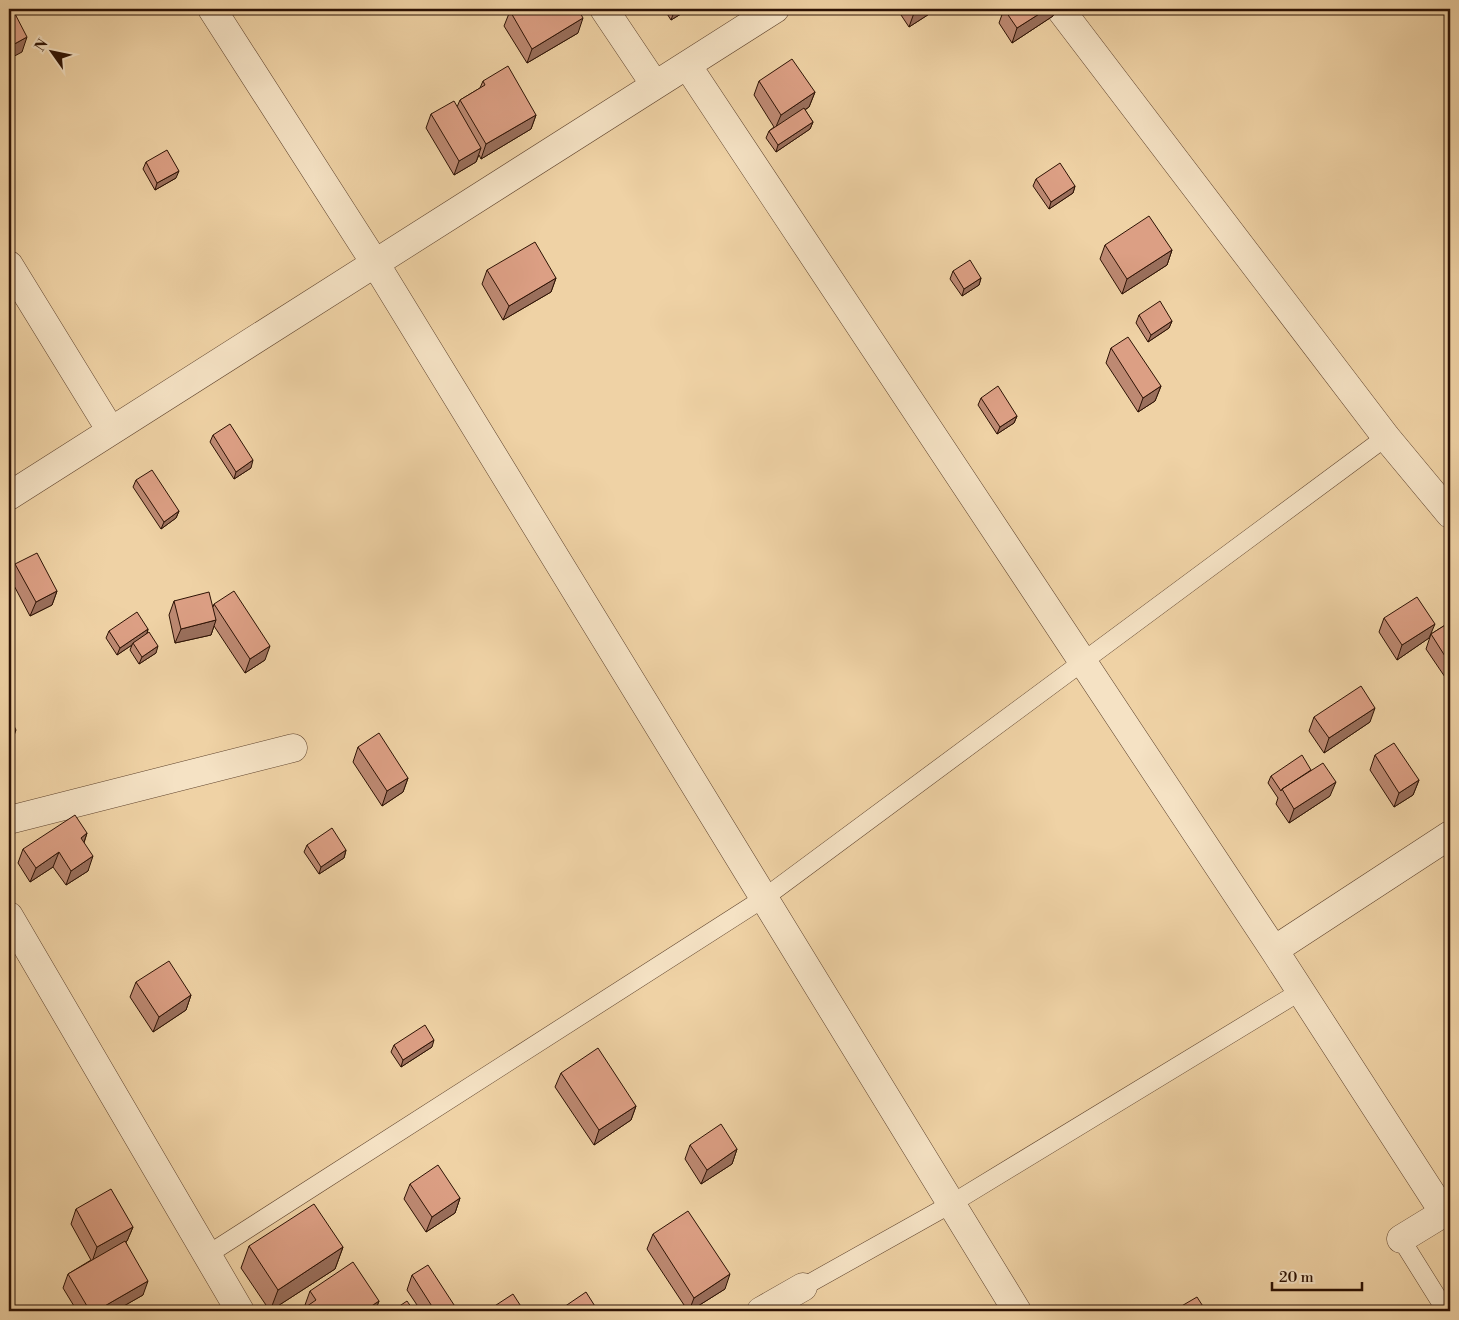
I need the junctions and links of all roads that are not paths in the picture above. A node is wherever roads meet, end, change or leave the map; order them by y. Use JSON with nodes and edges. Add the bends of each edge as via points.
{"nodes":[{"id":1,"x":212,"y":9,"type":"edge"},
{"id":2,"x":604,"y":9,"type":"edge"},
{"id":3,"x":775,"y":9,"type":"edge"},
{"id":4,"x":1060,"y":9,"type":"edge"},
{"id":5,"x":687,"y":65,"type":"junction"},
{"id":6,"x":655,"y":85,"type":"junction"},
{"id":7,"x":375,"y":263,"type":"junction"},
{"id":8,"x":9,"y":266,"type":"edge"},
{"id":9,"x":111,"y":431,"type":"junction"},
{"id":10,"x":1386,"y":437,"type":"junction"},
{"id":11,"x":9,"y":496,"type":"edge"},
{"id":12,"x":1450,"y":514,"type":"edge"},
{"id":13,"x":1083,"y":662,"type":"junction"},
{"id":14,"x":293,"y":748,"type":"dead end"},
{"id":15,"x":9,"y":820,"type":"edge"},
{"id":16,"x":1450,"y":835,"type":"edge"},
{"id":17,"x":764,"y":898,"type":"junction"},
{"id":18,"x":9,"y":916,"type":"edge"},
{"id":19,"x":1274,"y":950,"type":"junction"},
{"id":20,"x":1300,"y":991,"type":"junction"},
{"id":21,"x":951,"y":1204,"type":"junction"},
{"id":22,"x":1447,"y":1211,"type":"edge"},
{"id":23,"x":1401,"y":1239,"type":"joint"},
{"id":24,"x":207,"y":1255,"type":"junction"},
{"id":25,"x":803,"y":1287,"type":"joint"},
{"id":26,"x":240,"y":1311,"type":"edge"},
{"id":27,"x":761,"y":1311,"type":"edge"},
{"id":28,"x":1017,"y":1311,"type":"edge"},
{"id":29,"x":1446,"y":1311,"type":"edge"}],
"edges":[{"from":1,"to":7,"type":"street"},
{"from":2,"to":6,"type":"street"},
{"from":3,"to":5,"type":"street"},
{"from":4,"to":10,"type":"street"},
{"from":5,"to":6,"type":"street"},
{"from":5,"to":13,"type":"street"},
{"from":6,"to":7,"type":"street"},
{"from":7,"to":9,"type":"street"},
{"from":7,"to":17,"type":"street"},
{"from":8,"to":9,"type":"street"},
{"from":9,"to":11,"type":"street"},
{"from":10,"to":12,"type":"street"},
{"from":10,"to":13,"type":"lane"},
{"from":13,"to":17,"type":"lane"},
{"from":13,"to":19,"type":"street"},
{"from":14,"to":15,"type":"street"},
{"from":16,"to":19,"type":"street"},
{"from":17,"to":21,"type":"street"},
{"from":17,"to":24,"type":"lane"},
{"from":18,"to":24,"type":"street"},
{"from":19,"to":20,"type":"street"},
{"from":20,"to":21,"type":"lane"},
{"from":20,"to":22,"type":"street"},
{"from":21,"to":25,"type":"lane"},
{"from":21,"to":28,"type":"street"},
{"from":22,"to":23,"type":"street"},
{"from":23,"to":29,"type":"lane"},
{"from":24,"to":26,"type":"street"},
{"from":25,"to":27,"type":"street"}]}
